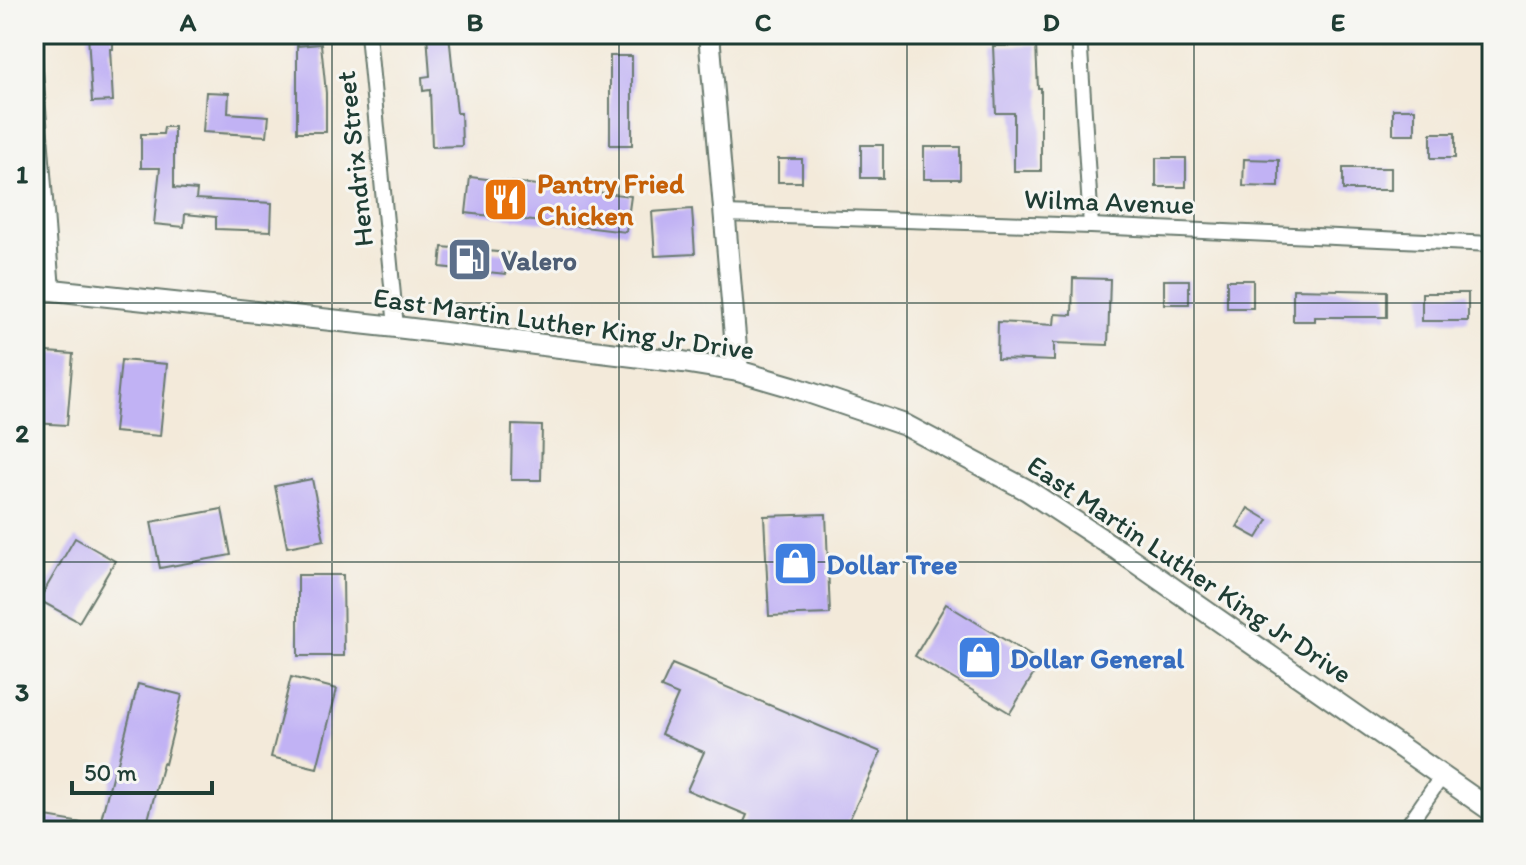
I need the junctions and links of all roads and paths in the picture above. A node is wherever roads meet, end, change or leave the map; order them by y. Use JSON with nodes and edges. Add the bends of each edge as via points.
{"nodes":[{"id":1,"x":368,"y":34,"type":"edge"},
{"id":2,"x":709,"y":34,"type":"edge"},
{"id":3,"x":1079,"y":34,"type":"edge"},
{"id":4,"x":34,"y":57,"type":"edge"},
{"id":5,"x":724,"y":214,"type":"junction"},
{"id":6,"x":1091,"y":226,"type":"junction"},
{"id":7,"x":1492,"y":244,"type":"edge"},
{"id":8,"x":43,"y":289,"type":"edge"},
{"id":9,"x":396,"y":327,"type":"junction"},
{"id":10,"x":738,"y":371,"type":"junction"},
{"id":11,"x":1442,"y":776,"type":"junction"},
{"id":12,"x":1492,"y":811,"type":"edge"},
{"id":13,"x":1404,"y":831,"type":"edge"}],
"edges":[{"from":1,"to":9,"type":"street","name":"Hendrix Street"},
{"from":2,"to":5,"type":"main road"},
{"from":3,"to":6,"type":"street"},
{"from":4,"to":8,"type":"street"},
{"from":5,"to":6,"type":"street","name":"Wilma Avenue"},
{"from":5,"to":10,"type":"main road"},
{"from":6,"to":7,"type":"street","name":"Wilma Avenue"},
{"from":8,"to":9,"type":"main road","name":"East Martin Luther King Jr Drive"},
{"from":9,"to":10,"type":"main road","name":"East Martin Luther King Jr Drive"},
{"from":10,"to":11,"type":"main road","name":"East Martin Luther King Jr Drive","via":[[905,425],[1027,490]]},
{"from":11,"to":12,"type":"main road","name":"East Martin Luther King Jr Drive"},
{"from":11,"to":13,"type":"street"}]}
